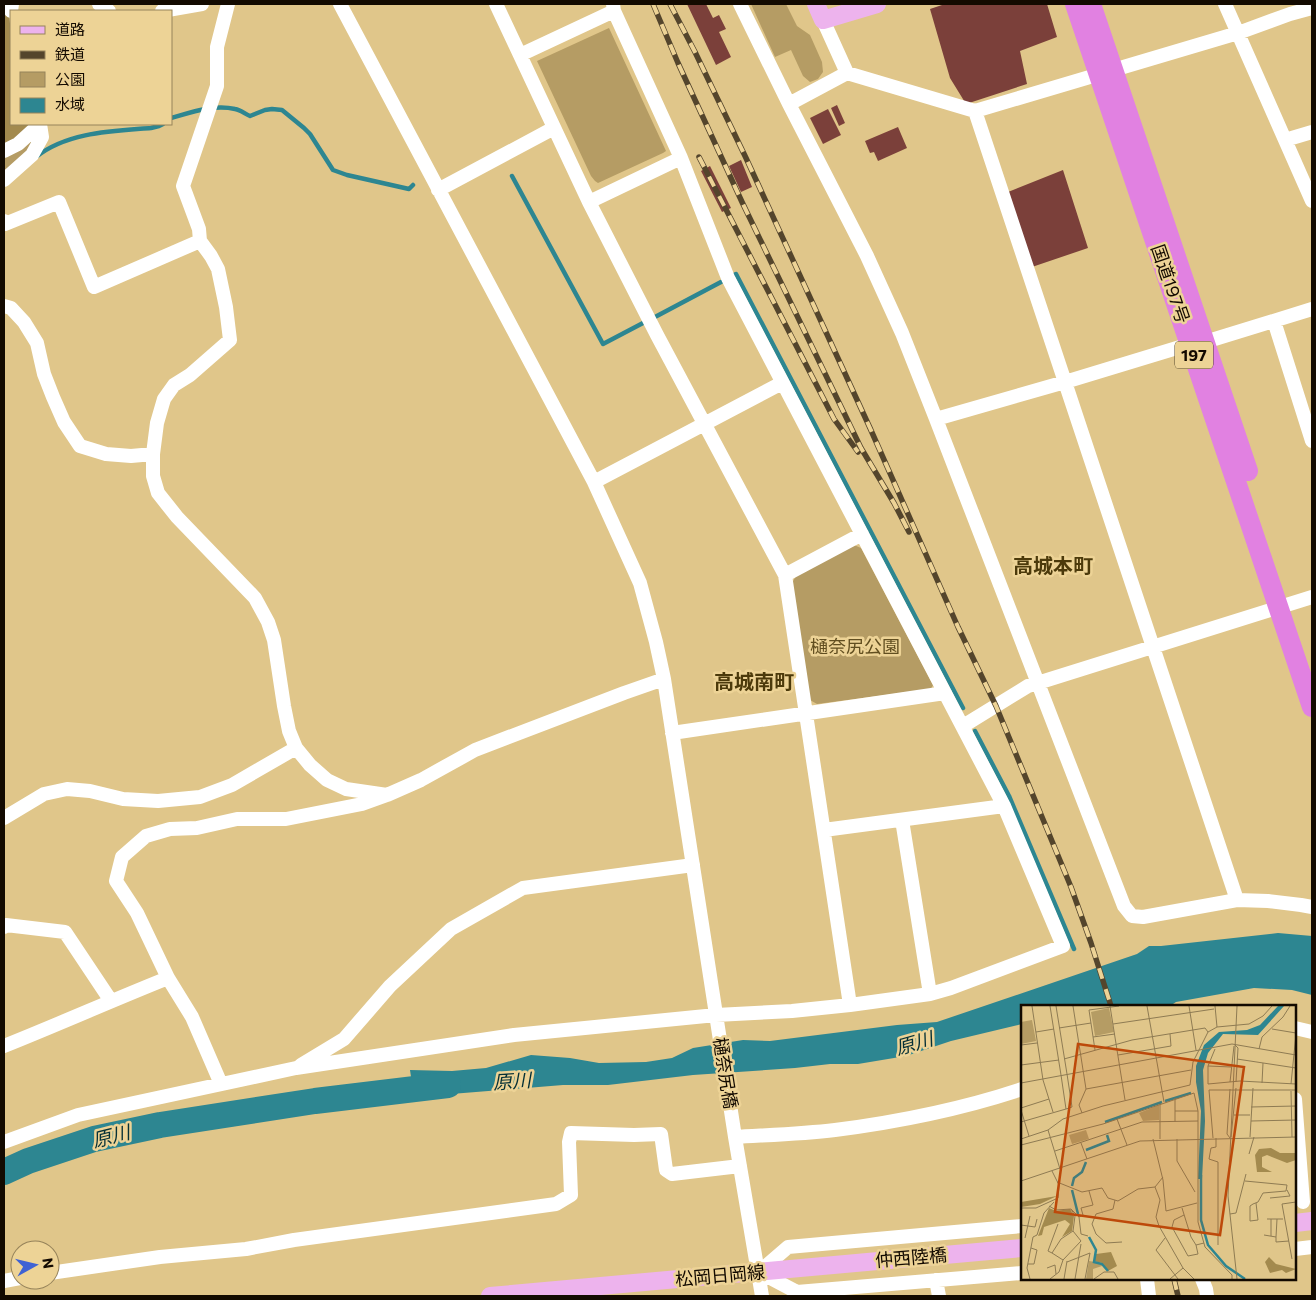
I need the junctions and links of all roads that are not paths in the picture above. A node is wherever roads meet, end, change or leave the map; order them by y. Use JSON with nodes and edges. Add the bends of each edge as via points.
{"nodes":[{"id":1,"x":202,"y":4,"type":"edge"},
{"id":2,"x":228,"y":4,"type":"edge"},
{"id":3,"x":340,"y":4,"type":"edge"},
{"id":4,"x":496,"y":4,"type":"edge"},
{"id":5,"x":740,"y":4,"type":"edge"},
{"id":6,"x":816,"y":4,"type":"edge"},
{"id":7,"x":1075,"y":4,"type":"edge"},
{"id":8,"x":1091,"y":4,"type":"edge"},
{"id":9,"x":1225,"y":4,"type":"edge"},
{"id":10,"x":870,"y":5,"type":"edge"},
{"id":11,"x":613,"y":8,"type":"edge"},
{"id":12,"x":1312,"y":8,"type":"edge"},
{"id":13,"x":168,"y":10,"type":"edge"},
{"id":14,"x":823,"y":20,"type":"junction"},
{"id":15,"x":1238,"y":33,"type":"junction"},
{"id":16,"x":520,"y":55,"type":"junction"},
{"id":17,"x":1106,"y":72,"type":"junction"},
{"id":18,"x":847,"y":73,"type":"junction"},
{"id":19,"x":789,"y":104,"type":"junction"},
{"id":20,"x":975,"y":111,"type":"junction"},
{"id":21,"x":39,"y":125,"type":"edge"},
{"id":22,"x":40,"y":125,"type":"edge"},
{"id":23,"x":554,"y":128,"type":"junction"},
{"id":24,"x":1312,"y":132,"type":"edge"},
{"id":25,"x":1285,"y":140,"type":"junction"},
{"id":26,"x":4,"y":151,"type":"edge"},
{"id":27,"x":681,"y":158,"type":"junction"},
{"id":28,"x":4,"y":180,"type":"edge"},
{"id":29,"x":438,"y":190,"type":"junction"},
{"id":30,"x":1312,"y":201,"type":"edge"},
{"id":31,"x":589,"y":202,"type":"junction"},
{"id":32,"x":4,"y":221,"type":"edge"},
{"id":33,"x":200,"y":241,"type":"junction"},
{"id":34,"x":4,"y":306,"type":"edge"},
{"id":35,"x":1312,"y":309,"type":"edge"},
{"id":36,"x":1274,"y":321,"type":"junction"},
{"id":37,"x":1198,"y":343,"type":"junction"},
{"id":38,"x":1065,"y":382,"type":"junction"},
{"id":39,"x":782,"y":383,"type":"junction"},
{"id":40,"x":936,"y":419,"type":"junction"},
{"id":41,"x":705,"y":424,"type":"junction"},
{"id":42,"x":1312,"y":441,"type":"edge"},
{"id":43,"x":153,"y":454,"type":"junction"},
{"id":44,"x":594,"y":482,"type":"junction"},
{"id":45,"x":862,"y":534,"type":"junction"},
{"id":46,"x":785,"y":575,"type":"junction"},
{"id":47,"x":1312,"y":597,"type":"edge"},
{"id":48,"x":1286,"y":606,"type":"junction"},
{"id":49,"x":1153,"y":647,"type":"junction"},
{"id":50,"x":1312,"y":664,"type":"edge"},
{"id":51,"x":664,"y":679,"type":"junction"},
{"id":52,"x":1038,"y":683,"type":"junction"},
{"id":53,"x":946,"y":693,"type":"junction"},
{"id":54,"x":1312,"y":707,"type":"edge"},
{"id":55,"x":806,"y":714,"type":"junction"},
{"id":56,"x":963,"y":726,"type":"junction"},
{"id":57,"x":672,"y":733,"type":"junction"},
{"id":58,"x":296,"y":748,"type":"junction"},
{"id":59,"x":386,"y":795,"type":"junction"},
{"id":60,"x":1004,"y":806,"type":"junction"},
{"id":61,"x":4,"y":818,"type":"edge"},
{"id":62,"x":902,"y":820,"type":"junction"},
{"id":63,"x":824,"y":830,"type":"junction"},
{"id":64,"x":693,"y":865,"type":"junction"},
{"id":65,"x":1237,"y":900,"type":"junction"},
{"id":66,"x":1312,"y":907,"type":"edge"},
{"id":67,"x":4,"y":927,"type":"edge"},
{"id":68,"x":168,"y":978,"type":"junction"},
{"id":69,"x":930,"y":994,"type":"junction"},
{"id":70,"x":111,"y":1001,"type":"junction"},
{"id":71,"x":850,"y":1005,"type":"junction"},
{"id":72,"x":717,"y":1021,"type":"junction"},
{"id":73,"x":1296,"y":1028,"type":"edge"},
{"id":74,"x":1312,"y":1032,"type":"edge"},
{"id":75,"x":4,"y":1046,"type":"edge"},
{"id":76,"x":296,"y":1068,"type":"junction"},
{"id":77,"x":220,"y":1084,"type":"junction"},
{"id":78,"x":1021,"y":1089,"type":"edge"},
{"id":79,"x":1296,"y":1112,"type":"edge"},
{"id":80,"x":735,"y":1137,"type":"junction"},
{"id":81,"x":4,"y":1142,"type":"edge"},
{"id":82,"x":740,"y":1166,"type":"junction"},
{"id":83,"x":1303,"y":1202,"type":"edge"},
{"id":84,"x":1312,"y":1221,"type":"edge"},
{"id":85,"x":1296,"y":1223,"type":"edge"},
{"id":86,"x":1021,"y":1226,"type":"edge"},
{"id":87,"x":1312,"y":1247,"type":"edge"},
{"id":88,"x":1021,"y":1248,"type":"edge"},
{"id":89,"x":1296,"y":1249,"type":"edge"},
{"id":90,"x":800,"y":1268,"type":"joint"},
{"id":91,"x":60,"y":1272,"type":"edge"},
{"id":92,"x":759,"y":1272,"type":"junction"},
{"id":93,"x":1021,"y":1273,"type":"edge"},
{"id":94,"x":936,"y":1280,"type":"junction"},
{"id":95,"x":1147,"y":1280,"type":"edge"},
{"id":96,"x":1202,"y":1280,"type":"edge"},
{"id":97,"x":490,"y":1296,"type":"edge"},
{"id":98,"x":762,"y":1296,"type":"edge"},
{"id":99,"x":939,"y":1296,"type":"edge"},
{"id":100,"x":1149,"y":1296,"type":"edge"},
{"id":101,"x":1206,"y":1296,"type":"edge"}],
"edges":[{"from":1,"to":13,"type":"street"},
{"from":2,"to":33,"type":"street","via":[[217,47],[217,86],[183,186],[199,229]]},
{"from":3,"to":29,"type":"street","name":"樋奈尻橋"},
{"from":4,"to":16,"type":"street"},
{"from":5,"to":19,"type":"street"},
{"from":6,"to":14,"type":"main road"},
{"from":7,"to":17,"type":"highway","name":"国道197号","number":"197"},
{"from":8,"to":17,"type":"highway","name":"国道197号","number":"197"},
{"from":9,"to":15,"type":"street"},
{"from":10,"to":14,"type":"main road"},
{"from":11,"to":16,"type":"street"},
{"from":11,"to":27,"type":"street"},
{"from":12,"to":15,"type":"street"},
{"from":14,"to":18,"type":"street"},
{"from":15,"to":17,"type":"street"},
{"from":15,"to":25,"type":"street"},
{"from":16,"to":23,"type":"street"},
{"from":17,"to":20,"type":"street"},
{"from":17,"to":37,"type":"highway","name":"国道197号","number":"197"},
{"from":18,"to":19,"type":"street"},
{"from":18,"to":20,"type":"street"},
{"from":19,"to":40,"type":"street","via":[[867,256]]},
{"from":20,"to":38,"type":"street"},
{"from":21,"to":26,"type":"street","via":[[18,144]]},
{"from":22,"to":28,"type":"street","via":[[42,137],[32,155]]},
{"from":23,"to":29,"type":"street"},
{"from":23,"to":31,"type":"street"},
{"from":24,"to":25,"type":"street"},
{"from":25,"to":30,"type":"street"},
{"from":27,"to":31,"type":"street"},
{"from":27,"to":39,"type":"street","via":[[728,278]]},
{"from":29,"to":44,"type":"street","name":"樋奈尻橋"},
{"from":31,"to":41,"type":"street"},
{"from":32,"to":33,"type":"street","via":[[5,224],[59,202],[94,287]]},
{"from":33,"to":43,"type":"street","via":[[218,269],[230,340],[174,385],[164,399]]},
{"from":34,"to":43,"type":"street","via":[[11,308],[24,322],[37,343],[52,397],[80,446],[106,454]]},
{"from":35,"to":36,"type":"street"},
{"from":36,"to":37,"type":"street"},
{"from":36,"to":42,"type":"street"},
{"from":37,"to":38,"type":"street"},
{"from":37,"to":48,"type":"highway","name":"国道197号","number":"197","via":[[1254,492]]},
{"from":38,"to":40,"type":"street"},
{"from":38,"to":49,"type":"street"},
{"from":39,"to":41,"type":"street"},
{"from":39,"to":45,"type":"street"},
{"from":40,"to":52,"type":"street"},
{"from":41,"to":44,"type":"street"},
{"from":41,"to":46,"type":"street"},
{"from":43,"to":58,"type":"street","via":[[153,476],[158,493],[177,518],[255,598],[268,622],[289,731]]},
{"from":44,"to":51,"type":"street","name":"樋奈尻橋","via":[[640,583]]},
{"from":45,"to":46,"type":"street"},
{"from":45,"to":53,"type":"street"},
{"from":46,"to":55,"type":"street"},
{"from":47,"to":48,"type":"street"},
{"from":48,"to":49,"type":"street"},
{"from":48,"to":50,"type":"highway","name":"国道197号","number":"197"},
{"from":48,"to":54,"type":"highway","name":"国道197号","number":"197"},
{"from":49,"to":52,"type":"street"},
{"from":49,"to":65,"type":"street"},
{"from":51,"to":57,"type":"street","name":"樋奈尻橋"},
{"from":51,"to":59,"type":"street","via":[[475,750]]},
{"from":52,"to":56,"type":"street"},
{"from":52,"to":65,"type":"street","via":[[1124,906],[1132,916],[1143,917]]},
{"from":53,"to":55,"type":"street"},
{"from":53,"to":56,"type":"street"},
{"from":55,"to":57,"type":"street"},
{"from":55,"to":63,"type":"street"},
{"from":56,"to":60,"type":"street"},
{"from":57,"to":64,"type":"street","name":"樋奈尻橋"},
{"from":58,"to":59,"type":"street","via":[[327,780],[346,789]]},
{"from":58,"to":61,"type":"street","via":[[232,785],[200,797],[132,800],[67,789],[44,794]]},
{"from":59,"to":68,"type":"street","via":[[362,804],[286,819],[237,819],[146,836],[122,857],[116,881],[137,913]]},
{"from":60,"to":62,"type":"street"},
{"from":60,"to":69,"type":"street","via":[[1063,946]]},
{"from":62,"to":63,"type":"street"},
{"from":62,"to":69,"type":"street"},
{"from":63,"to":71,"type":"street"},
{"from":64,"to":72,"type":"street","name":"樋奈尻橋"},
{"from":64,"to":76,"type":"street","via":[[523,888],[450,929],[390,986],[344,1038]]},
{"from":65,"to":66,"type":"street"},
{"from":67,"to":70,"type":"street","via":[[65,932]]},
{"from":68,"to":70,"type":"street"},
{"from":68,"to":77,"type":"street","via":[[192,1016]]},
{"from":69,"to":71,"type":"street"},
{"from":70,"to":75,"type":"street"},
{"from":71,"to":72,"type":"street"},
{"from":72,"to":76,"type":"street","via":[[514,1035]]},
{"from":72,"to":80,"type":"street","name":"樋奈尻橋"},
{"from":73,"to":74,"type":"street"},
{"from":76,"to":77,"type":"street"},
{"from":77,"to":81,"type":"street","via":[[78,1115]]},
{"from":78,"to":80,"type":"street","via":[[912,1118],[834,1130]]},
{"from":79,"to":83,"type":"street"},
{"from":80,"to":82,"type":"street","name":"樋奈尻橋"},
{"from":82,"to":91,"type":"street","via":[[672,1174],[666,1170],[661,1134],[571,1133],[571,1195],[556,1204]]},
{"from":82,"to":92,"type":"street","name":"樋奈尻橋"},
{"from":84,"to":85,"type":"main road"},
{"from":86,"to":92,"type":"street","via":[[788,1247]]},
{"from":87,"to":89,"type":"street"},
{"from":88,"to":90,"type":"main road","name":"仲西陸橋"},
{"from":90,"to":92,"type":"main road","name":"松岡日岡線"},
{"from":92,"to":94,"type":"street","via":[[797,1292]]},
{"from":92,"to":97,"type":"main road","name":"松岡日岡線"},
{"from":92,"to":98,"type":"street","name":"樋奈尻橋"},
{"from":93,"to":94,"type":"street"},
{"from":94,"to":99,"type":"street"},
{"from":95,"to":100,"type":"street"},
{"from":96,"to":101,"type":"street"}]}
